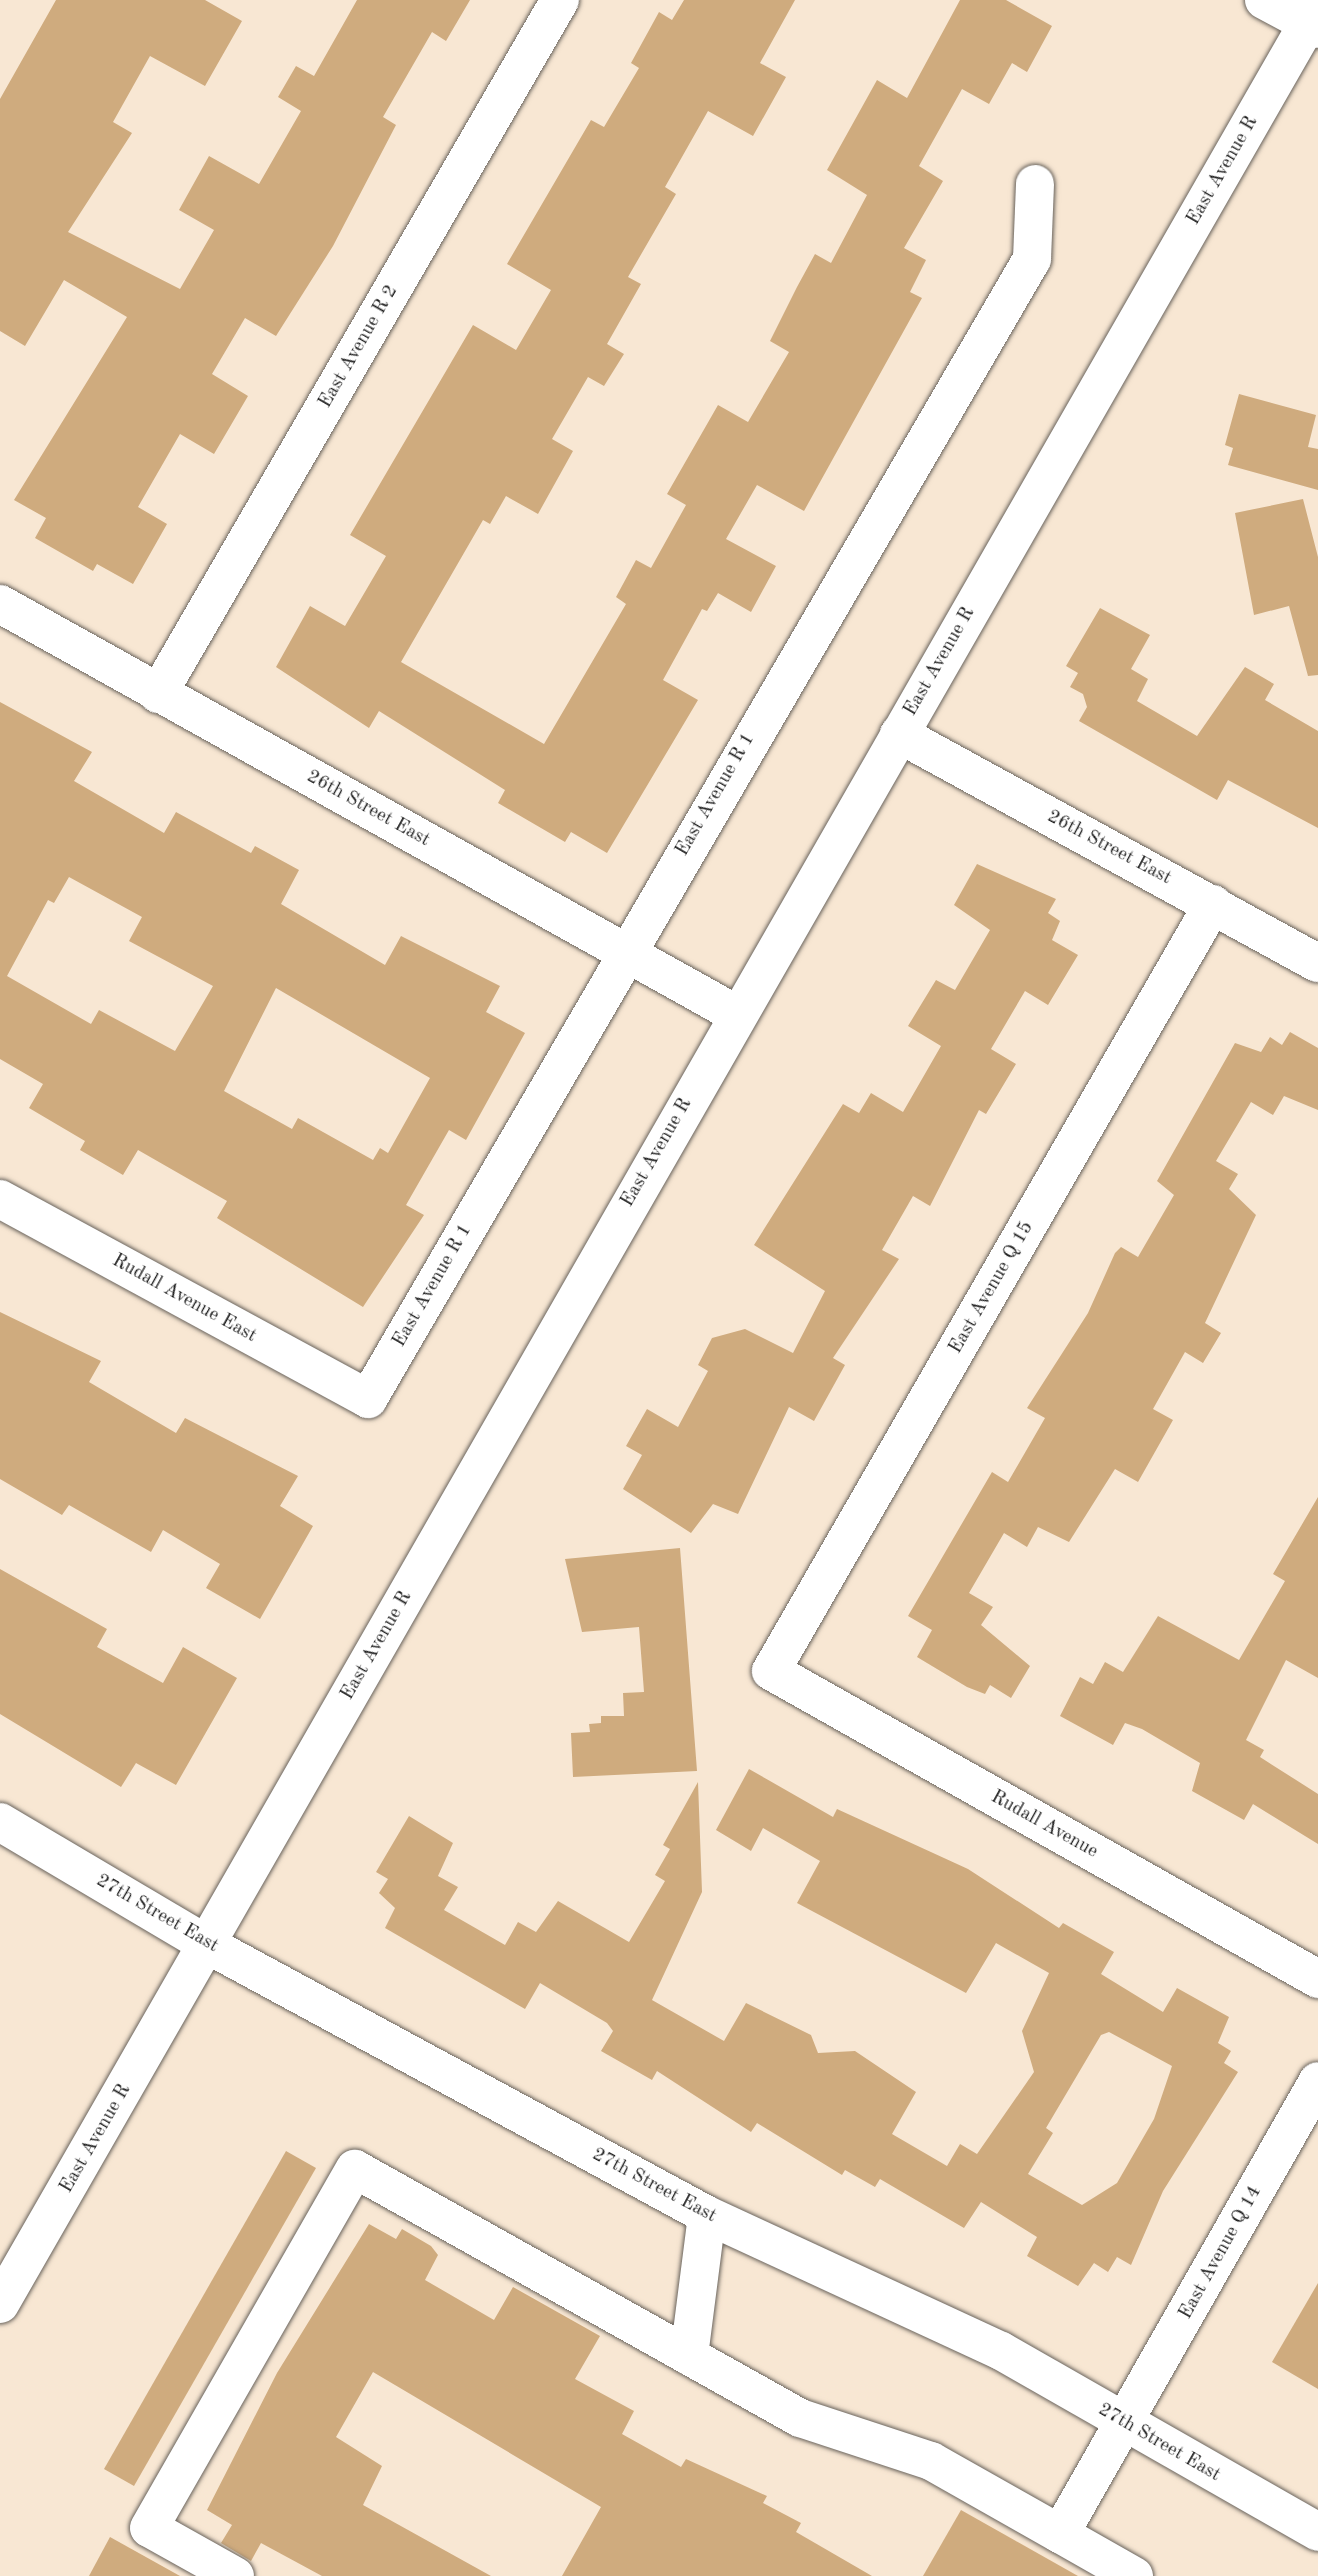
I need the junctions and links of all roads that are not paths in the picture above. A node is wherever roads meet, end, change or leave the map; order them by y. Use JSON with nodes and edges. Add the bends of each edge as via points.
{"nodes":[{"id":1,"x":560,"y":0,"type":"edge"},
{"id":2,"x":1264,"y":0,"type":"edge"},
{"id":3,"x":1314,"y":19,"type":"edge"},
{"id":4,"x":1035,"y":184,"type":"dead end"},
{"id":5,"x":0,"y":604,"type":"edge"},
{"id":6,"x":158,"y":694,"type":"junction"},
{"id":7,"x":899,"y":734,"type":"junction"},
{"id":8,"x":1213,"y":904,"type":"junction"},
{"id":9,"x":625,"y":950,"type":"junction"},
{"id":10,"x":1318,"y":962,"type":"edge"},
{"id":11,"x":736,"y":1014,"type":"junction"},
{"id":12,"x":0,"y":1199,"type":"edge"},
{"id":13,"x":368,"y":1399,"type":"joint"},
{"id":14,"x":771,"y":1671,"type":"joint"},
{"id":15,"x":0,"y":1822,"type":"edge"},
{"id":16,"x":208,"y":1945,"type":"junction"},
{"id":17,"x":1318,"y":1979,"type":"edge"},
{"id":18,"x":1318,"y":2081,"type":"edge"},
{"id":19,"x":707,"y":2215,"type":"junction"},
{"id":20,"x":0,"y":2304,"type":"edge"},
{"id":21,"x":689,"y":2356,"type":"junction"},
{"id":22,"x":1125,"y":2424,"type":"junction"},
{"id":23,"x":1318,"y":2532,"type":"edge"},
{"id":24,"x":1060,"y":2534,"type":"junction"},
{"id":25,"x":235,"y":2576,"type":"edge"},
{"id":26,"x":1134,"y":2576,"type":"edge"}],
"edges":[{"from":1,"to":6,"type":"street","name":"East Avenue R 2"},
{"from":2,"to":3,"type":"street"},
{"from":3,"to":7,"type":"street","name":"East Avenue R"},
{"from":4,"to":9,"type":"street","name":"East Avenue R 1","via":[[1032,259]]},
{"from":5,"to":6,"type":"street","name":"26th Street East"},
{"from":6,"to":9,"type":"street","name":"26th Street East"},
{"from":7,"to":8,"type":"street","name":"26th Street East"},
{"from":7,"to":11,"type":"street","name":"East Avenue R"},
{"from":8,"to":10,"type":"street","name":"26th Street East"},
{"from":8,"to":14,"type":"street","name":"East Avenue Q 15"},
{"from":9,"to":11,"type":"street","name":"26th Street East"},
{"from":9,"to":13,"type":"street","name":"East Avenue R 1"},
{"from":11,"to":16,"type":"street","name":"East Avenue R"},
{"from":12,"to":13,"type":"street","name":"Rudall Avenue East"},
{"from":14,"to":17,"type":"street","name":"Rudall Avenue"},
{"from":15,"to":16,"type":"street","name":"27th Street East"},
{"from":16,"to":19,"type":"street","name":"27th Street East"},
{"from":16,"to":20,"type":"street","name":"East Avenue R"},
{"from":18,"to":22,"type":"street","name":"East Avenue Q 14"},
{"from":19,"to":21,"type":"street"},
{"from":19,"to":22,"type":"street","name":"27th Street East","via":[[1001,2351]]},
{"from":21,"to":24,"type":"street","via":[[800,2418],[930,2461]]},
{"from":21,"to":25,"type":"street","via":[[355,2169],[149,2528]]},
{"from":22,"to":23,"type":"street","name":"27th Street East"},
{"from":22,"to":24,"type":"street","name":"East Avenue Q 14"},
{"from":24,"to":26,"type":"street"}]}
